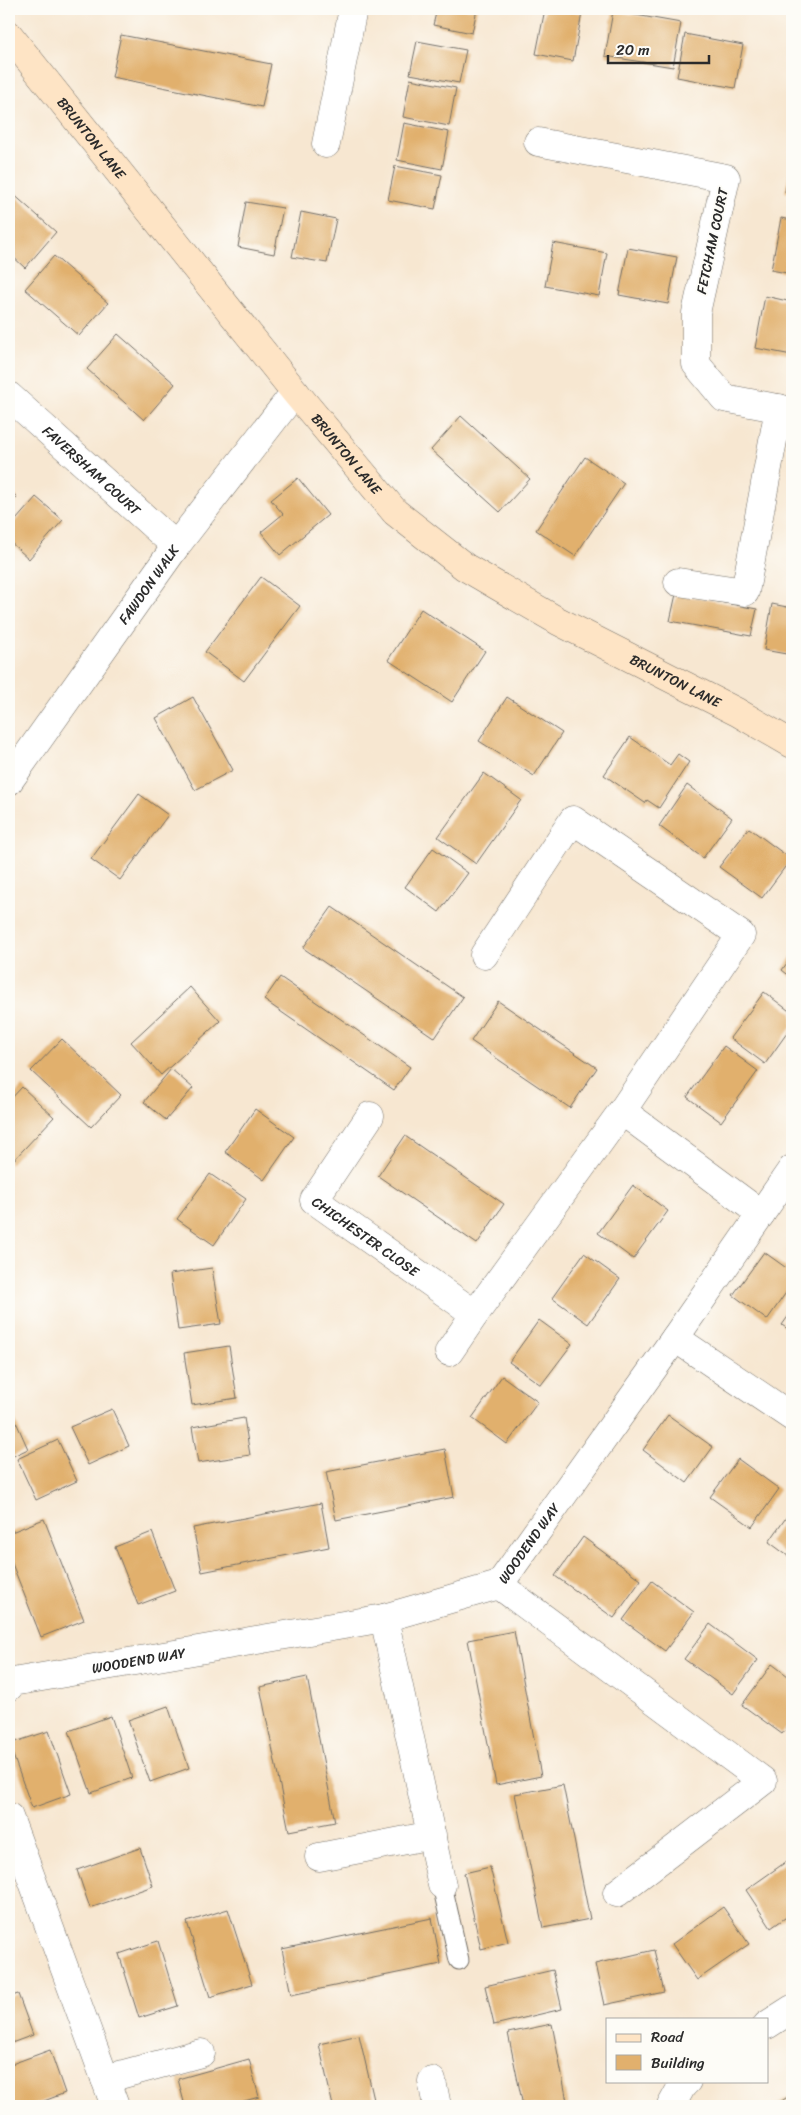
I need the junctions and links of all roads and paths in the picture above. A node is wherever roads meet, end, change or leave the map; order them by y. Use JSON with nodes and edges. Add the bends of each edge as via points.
{"nodes":[{"id":1,"x":353,"y":9,"type":"edge"},
{"id":2,"x":9,"y":35,"type":"edge"},
{"id":3,"x":538,"y":142,"type":"dead end"},
{"id":4,"x":326,"y":144,"type":"dead end"},
{"id":5,"x":295,"y":392,"type":"junction"},
{"id":6,"x":9,"y":396,"type":"edge"},
{"id":7,"x":786,"y":409,"type":"edge"},
{"id":8,"x":176,"y":546,"type":"junction"},
{"id":9,"x":678,"y":582,"type":"dead end"},
{"id":10,"x":792,"y":744,"type":"edge"},
{"id":11,"x":9,"y":781,"type":"edge"},
{"id":12,"x":484,"y":954,"type":"dead end"},
{"id":13,"x":622,"y":1111,"type":"junction"},
{"id":14,"x":370,"y":1116,"type":"dead end"},
{"id":15,"x":792,"y":1169,"type":"edge"},
{"id":16,"x":761,"y":1214,"type":"junction"},
{"id":17,"x":475,"y":1314,"type":"junction"},
{"id":18,"x":675,"y":1338,"type":"junction"},
{"id":19,"x":449,"y":1352,"type":"dead end"},
{"id":20,"x":792,"y":1417,"type":"edge"},
{"id":21,"x":499,"y":1585,"type":"junction"},
{"id":22,"x":384,"y":1618,"type":"junction"},
{"id":23,"x":10,"y":1681,"type":"edge"},
{"id":24,"x":9,"y":1818,"type":"edge"},
{"id":25,"x":432,"y":1835,"type":"junction"},
{"id":26,"x":319,"y":1857,"type":"dead end"},
{"id":27,"x":442,"y":1885,"type":"joint"},
{"id":28,"x":617,"y":1893,"type":"dead end"},
{"id":29,"x":459,"y":1960,"type":"dead end"},
{"id":30,"x":792,"y":2009,"type":"edge"},
{"id":31,"x":768,"y":2024,"type":"edge"},
{"id":32,"x":201,"y":2053,"type":"dead end"},
{"id":33,"x":104,"y":2079,"type":"junction"},
{"id":34,"x":686,"y":2082,"type":"edge"},
{"id":35,"x":116,"y":2106,"type":"edge"},
{"id":36,"x":671,"y":2106,"type":"edge"}],
"edges":[{"from":1,"to":4,"type":"street"},
{"from":2,"to":5,"type":"street","name":"BRUNTON LANE"},
{"from":3,"to":7,"type":"street","name":"FETCHAM COURT","via":[[726,178],[696,313],[696,364],[724,398]]},
{"from":5,"to":8,"type":"street","name":"FAWDON WALK"},
{"from":5,"to":10,"type":"street","name":"BRUNTON LANE","via":[[395,512],[465,568],[558,622],[737,712]]},
{"from":6,"to":8,"type":"street","name":"FAVERSHAM COURT"},
{"from":7,"to":9,"type":"street","name":"FETCHAM COURT","via":[[745,592]]},
{"from":8,"to":11,"type":"street","name":"FAWDON WALK"},
{"from":12,"to":13,"type":"street","via":[[573,820],[741,935]]},
{"from":13,"to":16,"type":"street"},
{"from":13,"to":17,"type":"street"},
{"from":14,"to":17,"type":"street","name":"CHICHESTER CLOSE","via":[[314,1200]]},
{"from":15,"to":16,"type":"street","name":"WOODEND WAY"},
{"from":16,"to":18,"type":"street","name":"WOODEND WAY"},
{"from":17,"to":19,"type":"street"},
{"from":18,"to":20,"type":"street"},
{"from":18,"to":21,"type":"street","name":"WOODEND WAY"},
{"from":21,"to":22,"type":"street","name":"WOODEND WAY"},
{"from":21,"to":28,"type":"street","via":[[763,1781]]},
{"from":22,"to":23,"type":"street","name":"WOODEND WAY"},
{"from":22,"to":25,"type":"street"},
{"from":24,"to":33,"type":"street"},
{"from":25,"to":26,"type":"street"},
{"from":25,"to":27,"type":"street"},
{"from":27,"to":29,"type":"lane"},
{"from":30,"to":31,"type":"street"},
{"from":32,"to":33,"type":"street"},
{"from":33,"to":35,"type":"street"},
{"from":34,"to":36,"type":"street"}]}
